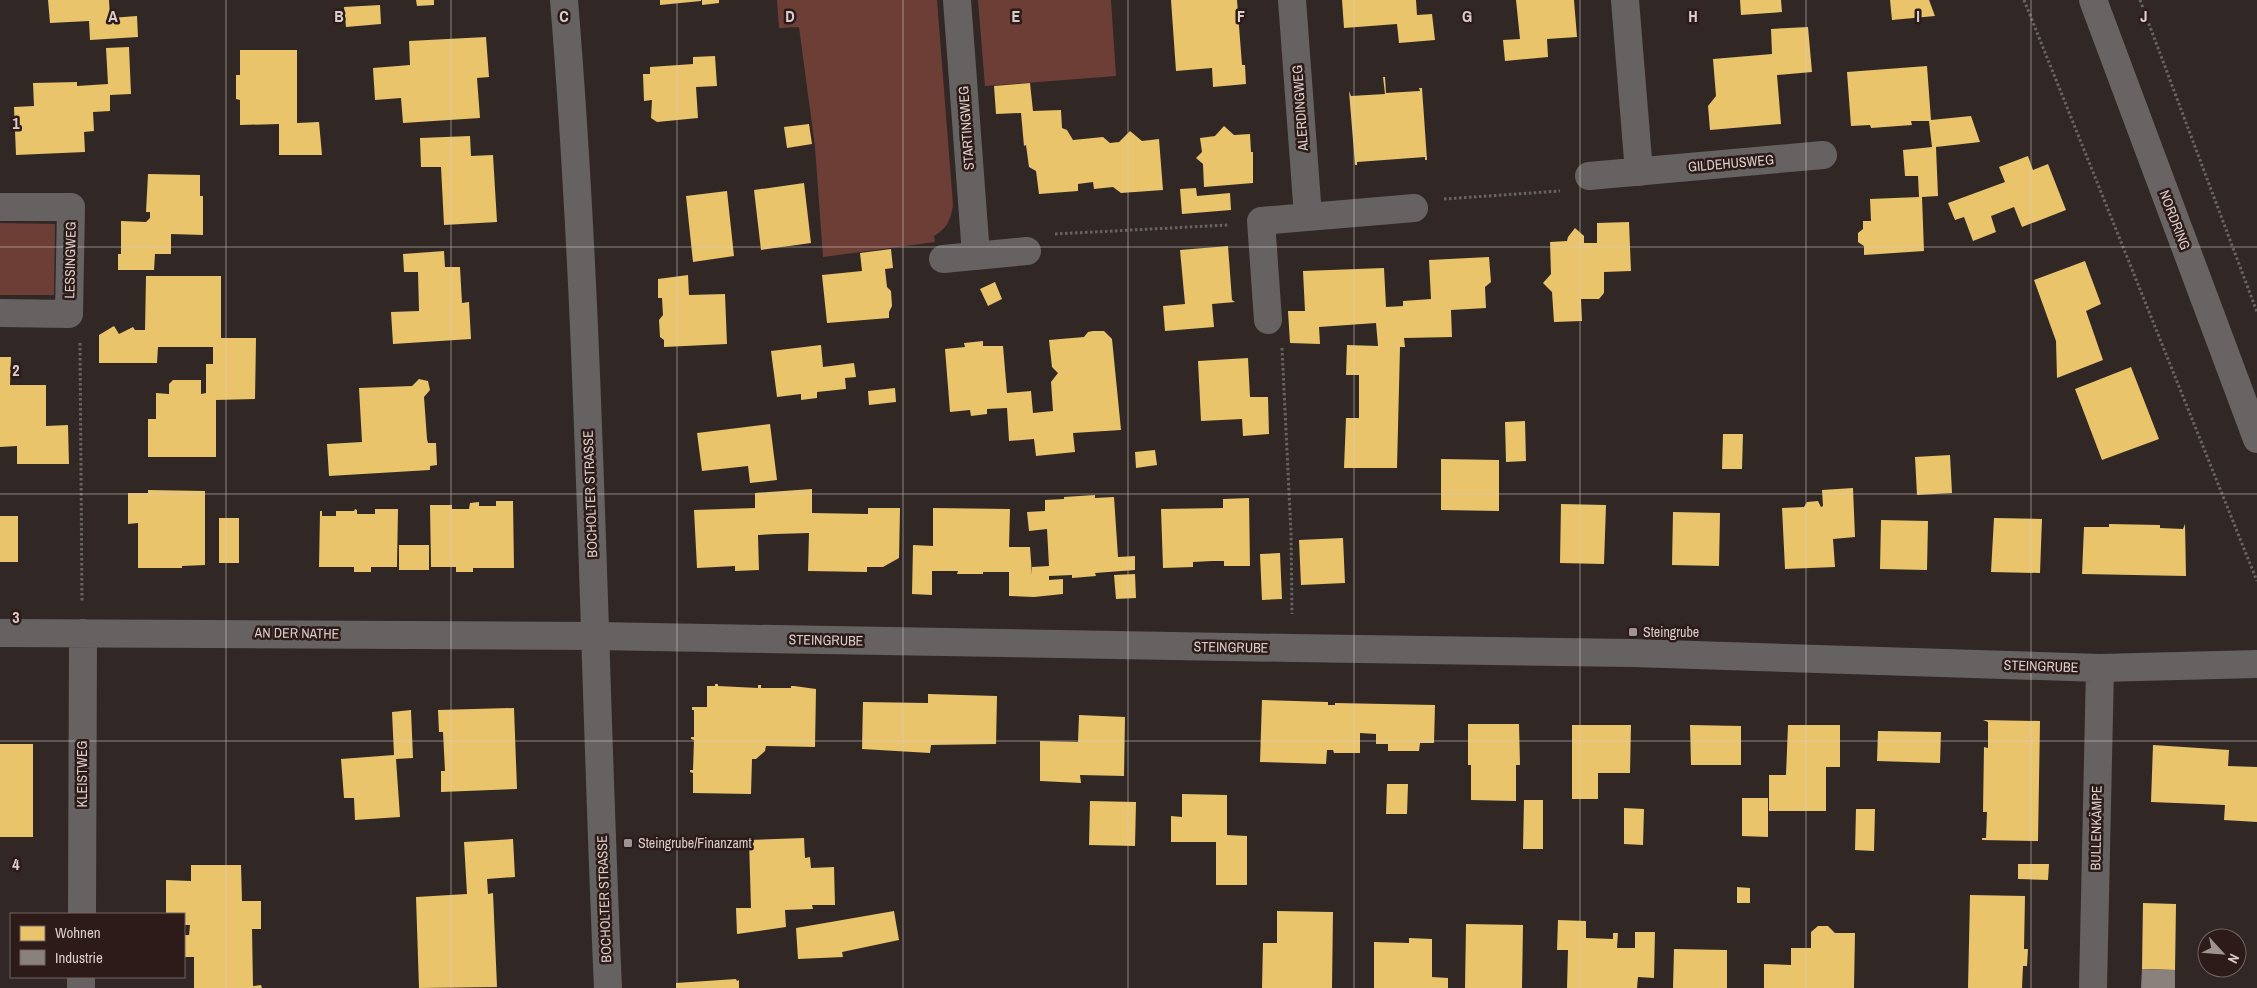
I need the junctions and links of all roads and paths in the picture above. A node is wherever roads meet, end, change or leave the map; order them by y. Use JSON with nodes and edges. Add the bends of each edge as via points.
{"nodes":[{"id":1,"x":564,"y":0,"type":"edge"},
{"id":2,"x":957,"y":0,"type":"edge"},
{"id":3,"x":1292,"y":0,"type":"edge"},
{"id":4,"x":1625,"y":0,"type":"edge"},
{"id":5,"x":2024,"y":0,"type":"edge"},
{"id":6,"x":2093,"y":0,"type":"edge"},
{"id":7,"x":2140,"y":0,"type":"edge"},
{"id":8,"x":1823,"y":155,"type":"dead end"},
{"id":9,"x":1639,"y":172,"type":"junction"},
{"id":10,"x":1589,"y":176,"type":"joint"},
{"id":11,"x":0,"y":207,"type":"edge"},
{"id":12,"x":1414,"y":208,"type":"joint"},
{"id":13,"x":1308,"y":216,"type":"junction"},
{"id":14,"x":1261,"y":221,"type":"junction"},
{"id":15,"x":1027,"y":251,"type":"joint"},
{"id":16,"x":976,"y":255,"type":"junction"},
{"id":17,"x":944,"y":259,"type":"dead end"},
{"id":18,"x":0,"y":312,"type":"edge"},
{"id":19,"x":2257,"y":312,"type":"edge"},
{"id":20,"x":69,"y":314,"type":"junction"},
{"id":21,"x":1268,"y":320,"type":"joint"},
{"id":22,"x":2257,"y":440,"type":"edge"},
{"id":23,"x":2257,"y":581,"type":"edge"},
{"id":24,"x":0,"y":633,"type":"edge"},
{"id":25,"x":83,"y":633,"type":"junction"},
{"id":26,"x":595,"y":636,"type":"junction"},
{"id":27,"x":1292,"y":648,"type":"junction"},
{"id":28,"x":2257,"y":664,"type":"edge"},
{"id":29,"x":2100,"y":668,"type":"junction"},
{"id":30,"x":82,"y":913,"type":"edge"},
{"id":31,"x":608,"y":988,"type":"edge"},
{"id":32,"x":2093,"y":988,"type":"edge"}],
"edges":[{"from":1,"to":26,"type":"street","name":"BOCHOLTER STRASSE","via":[[573,114]]},
{"from":2,"to":16,"type":"street","name":"STARTINGWEG"},
{"from":3,"to":13,"type":"street","name":"ALERDINGWEG"},
{"from":4,"to":9,"type":"street"},
{"from":5,"to":23,"type":"path"},
{"from":6,"to":22,"type":"main road","name":"NORDRING"},
{"from":7,"to":19,"type":"path"},
{"from":8,"to":9,"type":"street","name":"GILDEHUSWEG"},
{"from":9,"to":10,"type":"street","name":"GILDEHUSWEG"},
{"from":10,"to":12,"type":"path","via":[[1566,191],[1430,199]]},
{"from":11,"to":20,"type":"street","name":"LESSINGWEG","via":[[71,208]]},
{"from":12,"to":13,"type":"street"},
{"from":13,"to":14,"type":"street"},
{"from":14,"to":15,"type":"path","via":[[1046,234]]},
{"from":14,"to":21,"type":"street"},
{"from":15,"to":16,"type":"street"},
{"from":16,"to":17,"type":"street"},
{"from":18,"to":20,"type":"street","name":"LESSINGWEG"},
{"from":20,"to":25,"type":"path","via":[[80,330]]},
{"from":21,"to":27,"type":"path","via":[[1282,344],[1291,533]]},
{"from":24,"to":25,"type":"street","name":"AN DER NATHE"},
{"from":25,"to":26,"type":"street","name":"AN DER NATHE"},
{"from":25,"to":30,"type":"street","name":"KLEISTWEG"},
{"from":26,"to":27,"type":"street","name":"STEINGRUBE"},
{"from":26,"to":31,"type":"street","name":"BOCHOLTER STRASSE"},
{"from":27,"to":29,"type":"street","name":"STEINGRUBE","via":[[1633,653]]},
{"from":28,"to":29,"type":"street","name":"STEINGRUBE"},
{"from":29,"to":32,"type":"street","name":"BULLENKÄMPE"}]}
